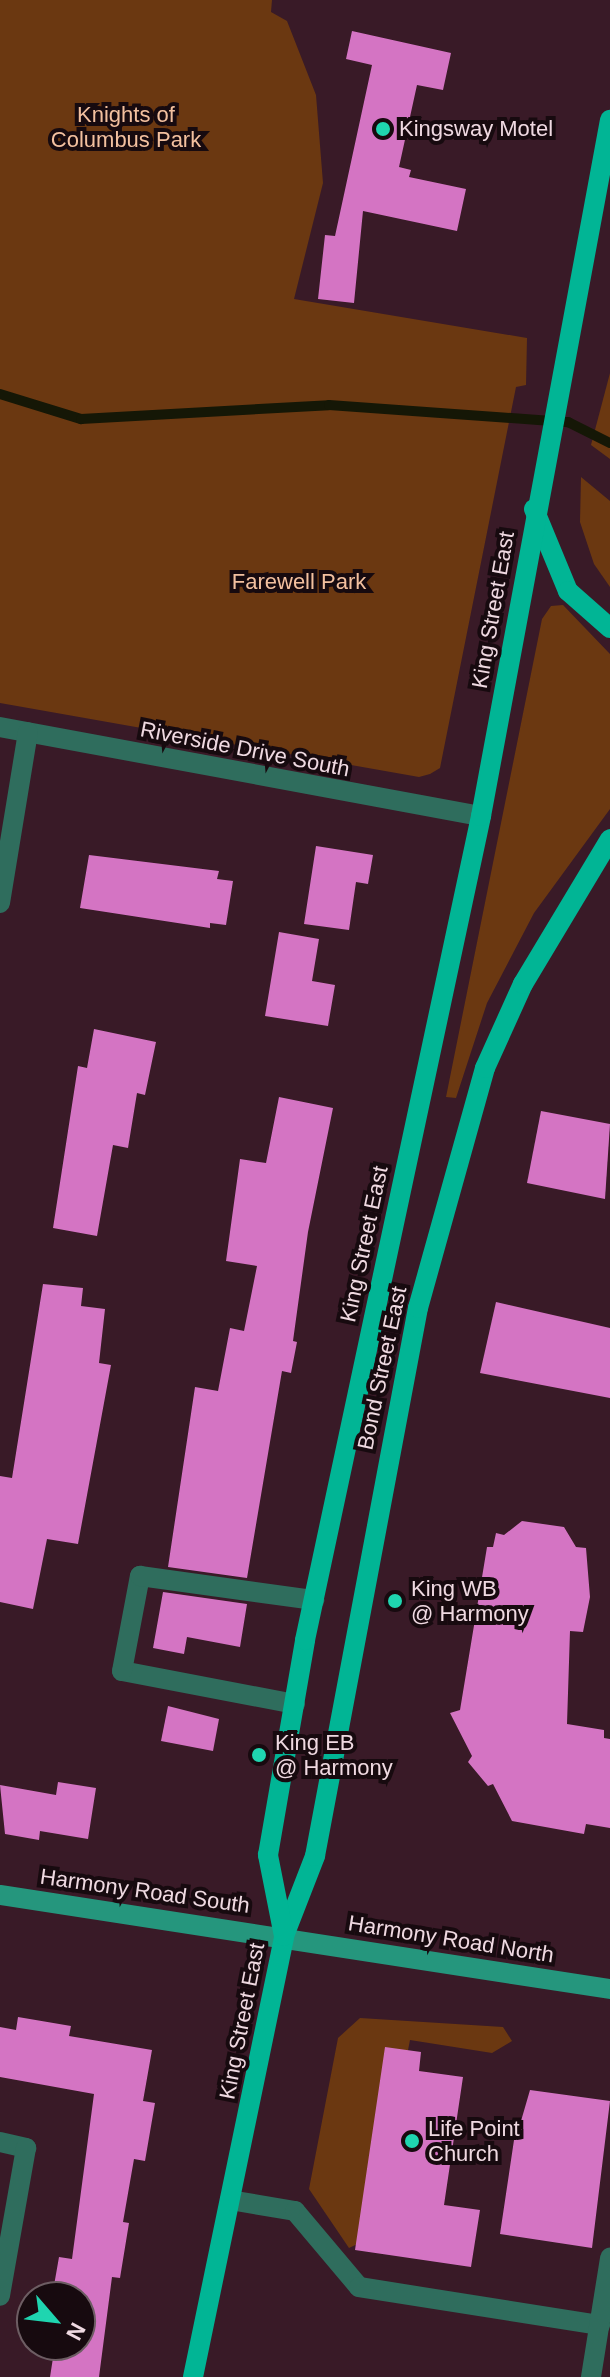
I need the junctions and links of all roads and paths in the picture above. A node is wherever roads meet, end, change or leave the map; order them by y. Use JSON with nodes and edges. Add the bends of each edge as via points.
{"nodes":[{"id":1,"x":610,"y":120,"type":"edge"},
{"id":2,"x":604,"y":184,"type":"edge"},
{"id":3,"x":534,"y":509,"type":"junction"},
{"id":4,"x":610,"y":628,"type":"edge"},
{"id":5,"x":0,"y":727,"type":"edge"},
{"id":6,"x":28,"y":732,"type":"junction"},
{"id":7,"x":481,"y":816,"type":"junction"},
{"id":8,"x":610,"y":839,"type":"edge"},
{"id":9,"x":0,"y":903,"type":"edge"},
{"id":10,"x":314,"y":1600,"type":"junction"},
{"id":11,"x":295,"y":1704,"type":"junction"},
{"id":12,"x":0,"y":1895,"type":"edge"},
{"id":13,"x":284,"y":1936,"type":"junction"},
{"id":14,"x":610,"y":1989,"type":"edge"},
{"id":15,"x":0,"y":2142,"type":"edge"},
{"id":16,"x":230,"y":2200,"type":"junction"},
{"id":17,"x":610,"y":2258,"type":"edge"},
{"id":18,"x":0,"y":2296,"type":"edge"},
{"id":19,"x":600,"y":2325,"type":"junction"},
{"id":20,"x":193,"y":2377,"type":"edge"},
{"id":21,"x":591,"y":2377,"type":"edge"}],
"edges":[{"from":1,"to":2,"type":"main road","name":"King Street East"},
{"from":2,"to":3,"type":"main road","name":"King Street East"},
{"from":3,"to":4,"type":"main road","via":[[568,591]]},
{"from":3,"to":7,"type":"main road","name":"King Street East"},
{"from":5,"to":6,"type":"street","name":"Riverside Drive South"},
{"from":6,"to":7,"type":"street","name":"Riverside Drive South"},
{"from":6,"to":9,"type":"street"},
{"from":7,"to":10,"type":"main road","name":"King Street East"},
{"from":8,"to":13,"type":"main road","name":"Bond Street East","via":[[523,984],[485,1068],[418,1308],[315,1856]]},
{"from":10,"to":11,"type":"main road","name":"King Street East"},
{"from":10,"to":11,"type":"street","via":[[140,1576],[122,1671]]},
{"from":11,"to":13,"type":"main road","name":"King Street East","via":[[268,1855]]},
{"from":12,"to":13,"type":"main road","name":"Harmony Road South"},
{"from":13,"to":14,"type":"main road","name":"Harmony Road North"},
{"from":13,"to":16,"type":"main road","name":"King Street East"},
{"from":15,"to":18,"type":"street","via":[[26,2148]]},
{"from":16,"to":19,"type":"street","via":[[295,2211],[359,2287]]},
{"from":16,"to":20,"type":"main road","name":"King Street East"},
{"from":17,"to":19,"type":"street"},
{"from":19,"to":21,"type":"street"}]}
